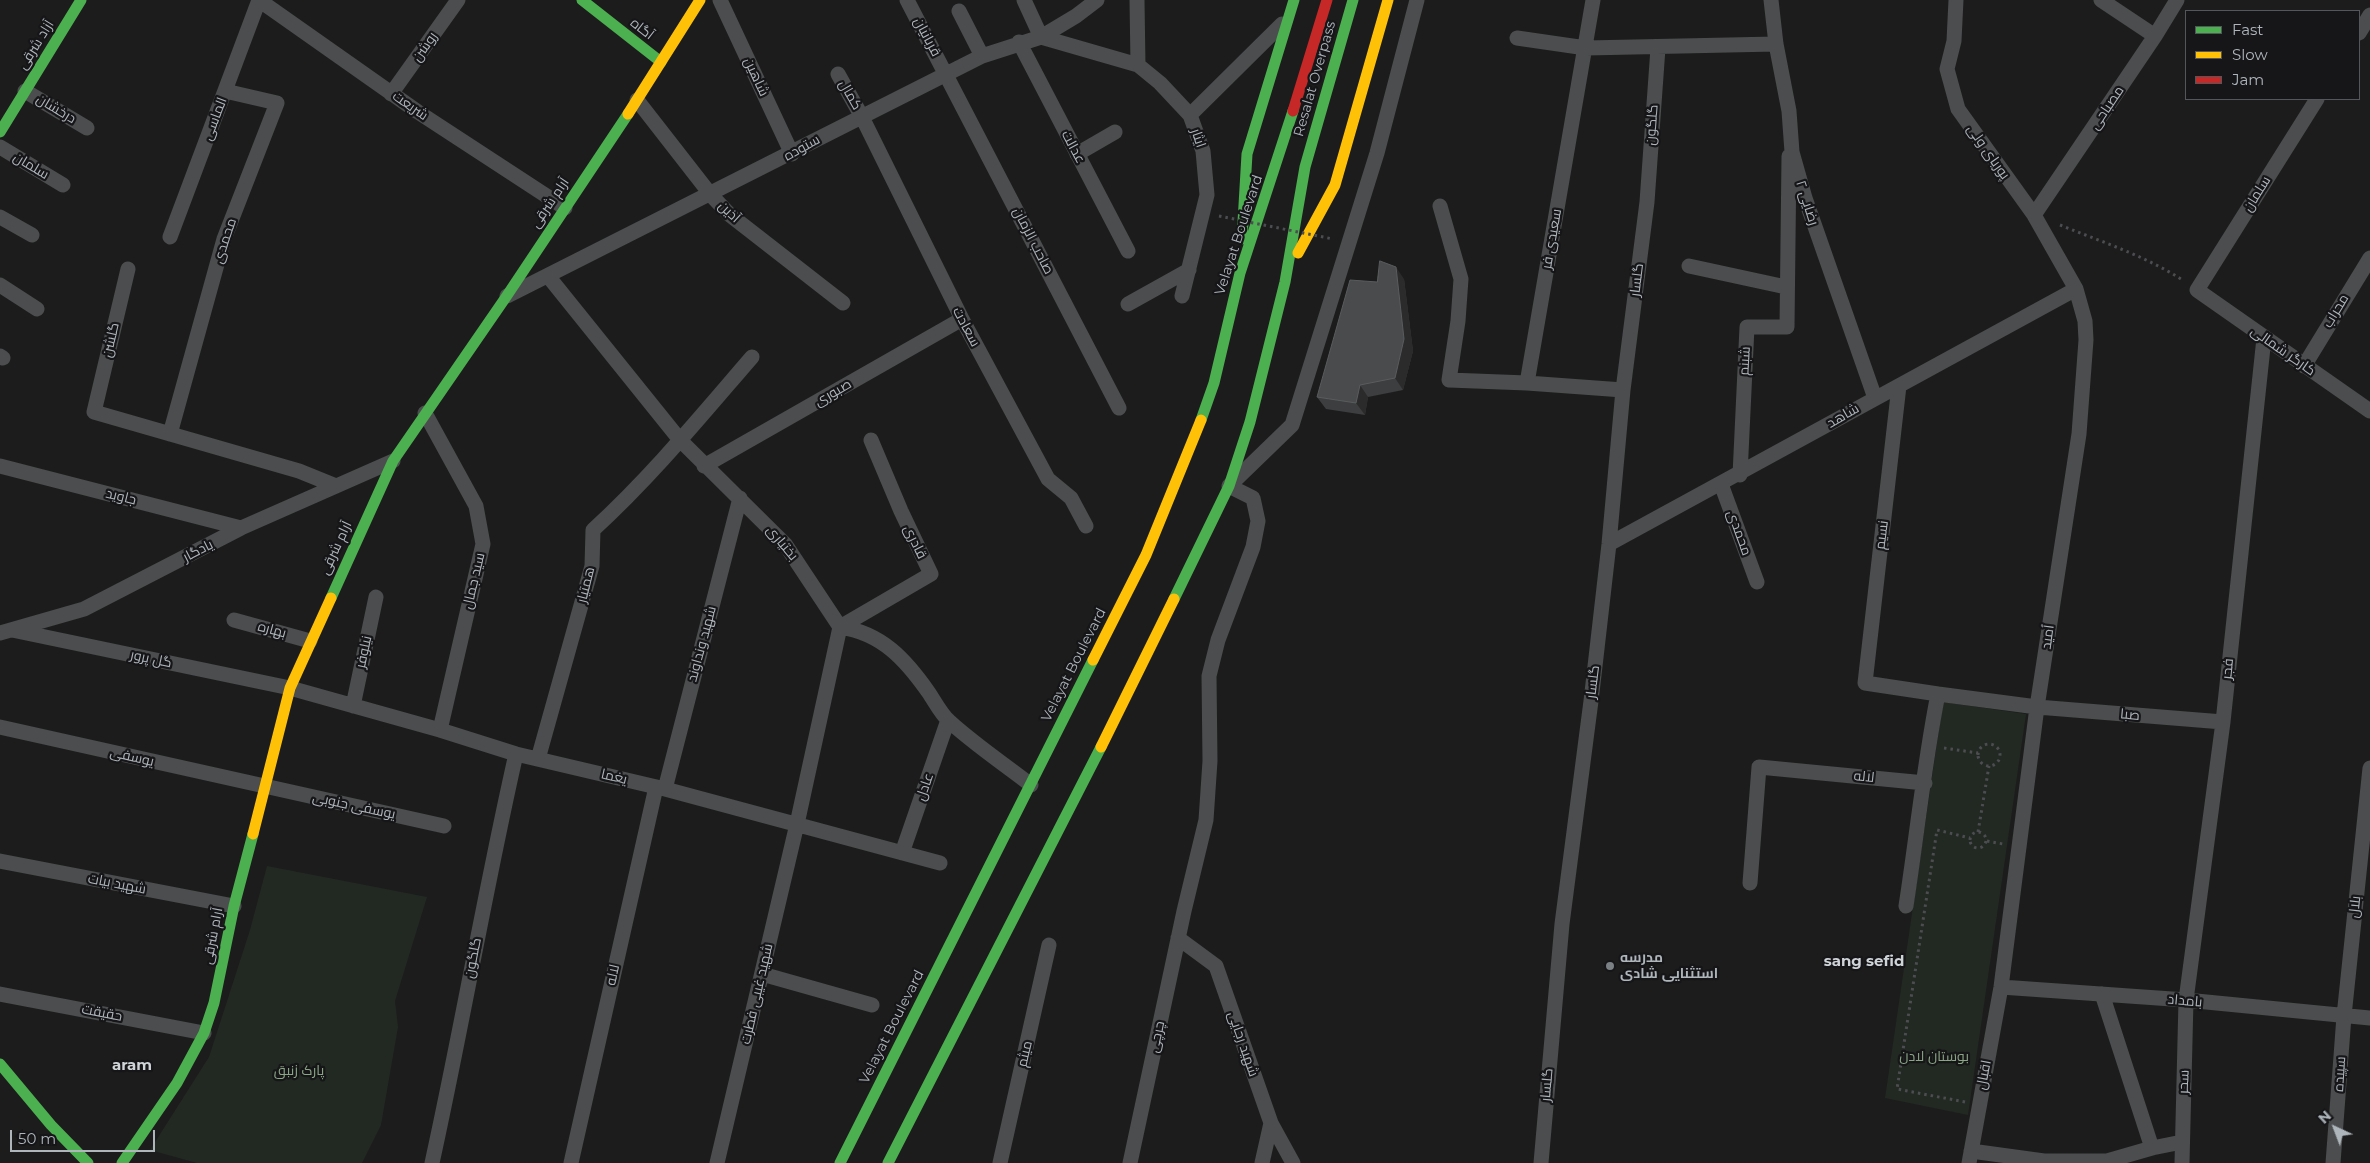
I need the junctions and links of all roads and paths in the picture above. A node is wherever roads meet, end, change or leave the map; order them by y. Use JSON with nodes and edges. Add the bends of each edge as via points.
{"nodes":[{"id":1,"x":81,"y":0,"type":"edge"},
{"id":2,"x":259,"y":0,"type":"edge"},
{"id":3,"x":458,"y":0,"type":"edge"},
{"id":4,"x":582,"y":0,"type":"edge"},
{"id":5,"x":700,"y":0,"type":"edge"},
{"id":6,"x":720,"y":0,"type":"edge"},
{"id":7,"x":907,"y":0,"type":"edge"},
{"id":8,"x":1024,"y":0,"type":"edge"},
{"id":9,"x":1097,"y":0,"type":"edge"},
{"id":10,"x":1136,"y":0,"type":"edge"},
{"id":11,"x":1294,"y":0,"type":"edge"},
{"id":12,"x":1327,"y":0,"type":"edge"},
{"id":13,"x":1354,"y":0,"type":"edge"},
{"id":14,"x":1388,"y":0,"type":"edge"},
{"id":15,"x":1417,"y":0,"type":"edge"},
{"id":16,"x":1593,"y":0,"type":"edge"},
{"id":17,"x":1771,"y":0,"type":"edge"},
{"id":18,"x":1956,"y":0,"type":"edge"},
{"id":19,"x":2101,"y":0,"type":"edge"},
{"id":20,"x":2177,"y":0,"type":"edge"},
{"id":21,"x":959,"y":11,"type":"dead end"},
{"id":22,"x":2370,"y":15,"type":"edge"},
{"id":23,"x":1288,"y":18,"type":"junction"},
{"id":24,"x":2360,"y":31,"type":"edge"},
{"id":25,"x":2155,"y":36,"type":"junction"},
{"id":26,"x":1040,"y":37,"type":"junction"},
{"id":27,"x":1517,"y":38,"type":"dead end"},
{"id":28,"x":1019,"y":42,"type":"junction"},
{"id":29,"x":1776,"y":44,"type":"junction"},
{"id":30,"x":1586,"y":48,"type":"junction"},
{"id":31,"x":1658,"y":48,"type":"junction"},
{"id":32,"x":982,"y":56,"type":"junction"},
{"id":33,"x":661,"y":62,"type":"junction"},
{"id":34,"x":1138,"y":65,"type":"junction"},
{"id":35,"x":838,"y":74,"type":"dead end"},
{"id":36,"x":947,"y":74,"type":"junction"},
{"id":37,"x":25,"y":91,"type":"junction"},
{"id":38,"x":225,"y":91,"type":"junction"},
{"id":39,"x":392,"y":94,"type":"junction"},
{"id":40,"x":637,"y":100,"type":"junction"},
{"id":41,"x":2316,"y":100,"type":"edge"},
{"id":42,"x":1789,"y":111,"type":"junction"},
{"id":43,"x":1190,"y":115,"type":"junction"},
{"id":44,"x":862,"y":117,"type":"junction"},
{"id":45,"x":87,"y":128,"type":"dead end"},
{"id":46,"x":0,"y":132,"type":"edge"},
{"id":47,"x":1116,"y":132,"type":"dead end"},
{"id":48,"x":0,"y":147,"type":"edge"},
{"id":49,"x":792,"y":154,"type":"junction"},
{"id":50,"x":1077,"y":154,"type":"junction"},
{"id":51,"x":1279,"y":159,"type":"joint"},
{"id":52,"x":63,"y":186,"type":"dead end"},
{"id":53,"x":711,"y":195,"type":"junction"},
{"id":54,"x":1647,"y":202,"type":"joint"},
{"id":55,"x":1440,"y":206,"type":"dead end"},
{"id":56,"x":565,"y":208,"type":"junction"},
{"id":57,"x":2034,"y":215,"type":"junction"},
{"id":58,"x":1219,"y":216,"type":"dead end"},
{"id":59,"x":0,"y":217,"type":"edge"},
{"id":60,"x":32,"y":235,"type":"dead end"},
{"id":61,"x":170,"y":237,"type":"dead end"},
{"id":62,"x":1333,"y":239,"type":"dead end"},
{"id":63,"x":1128,"y":251,"type":"dead end"},
{"id":64,"x":2370,"y":258,"type":"edge"},
{"id":65,"x":1689,"y":266,"type":"dead end"},
{"id":66,"x":128,"y":269,"type":"dead end"},
{"id":67,"x":1189,"y":270,"type":"junction"},
{"id":68,"x":1240,"y":273,"type":"junction"},
{"id":69,"x":548,"y":276,"type":"junction"},
{"id":70,"x":1285,"y":282,"type":"junction"},
{"id":71,"x":0,"y":285,"type":"edge"},
{"id":72,"x":1786,"y":288,"type":"junction"},
{"id":73,"x":2076,"y":289,"type":"junction"},
{"id":74,"x":2197,"y":290,"type":"junction"},
{"id":75,"x":1182,"y":296,"type":"dead end"},
{"id":76,"x":506,"y":297,"type":"junction"},
{"id":77,"x":843,"y":304,"type":"dead end"},
{"id":78,"x":1128,"y":304,"type":"dead end"},
{"id":79,"x":37,"y":309,"type":"dead end"},
{"id":80,"x":962,"y":319,"type":"junction"},
{"id":81,"x":2264,"y":338,"type":"junction"},
{"id":82,"x":752,"y":357,"type":"dead end"},
{"id":83,"x":2304,"y":366,"type":"junction"},
{"id":84,"x":1527,"y":383,"type":"junction"},
{"id":85,"x":1900,"y":386,"type":"junction"},
{"id":86,"x":1623,"y":390,"type":"junction"},
{"id":87,"x":1875,"y":398,"type":"junction"},
{"id":88,"x":1119,"y":408,"type":"dead end"},
{"id":89,"x":2370,"y":411,"type":"edge"},
{"id":90,"x":425,"y":413,"type":"junction"},
{"id":91,"x":170,"y":434,"type":"junction"},
{"id":92,"x":680,"y":440,"type":"junction"},
{"id":93,"x":871,"y":440,"type":"dead end"},
{"id":94,"x":393,"y":461,"type":"junction"},
{"id":95,"x":0,"y":466,"type":"edge"},
{"id":96,"x":704,"y":466,"type":"junction"},
{"id":97,"x":1740,"y":475,"type":"junction"},
{"id":98,"x":1722,"y":484,"type":"junction"},
{"id":99,"x":336,"y":486,"type":"junction"},
{"id":100,"x":1229,"y":486,"type":"junction"},
{"id":101,"x":740,"y":498,"type":"junction"},
{"id":102,"x":1086,"y":526,"type":"dead end"},
{"id":103,"x":241,"y":528,"type":"junction"},
{"id":104,"x":1609,"y":544,"type":"junction"},
{"id":105,"x":1757,"y":582,"type":"dead end"},
{"id":106,"x":376,"y":597,"type":"dead end"},
{"id":107,"x":234,"y":620,"type":"dead end"},
{"id":108,"x":840,"y":627,"type":"junction"},
{"id":109,"x":6,"y":631,"type":"edge"},
{"id":110,"x":310,"y":641,"type":"junction"},
{"id":111,"x":290,"y":688,"type":"junction"},
{"id":112,"x":1938,"y":694,"type":"junction"},
{"id":113,"x":353,"y":706,"type":"junction"},
{"id":114,"x":2038,"y":707,"type":"junction"},
{"id":115,"x":948,"y":720,"type":"junction"},
{"id":116,"x":2223,"y":722,"type":"junction"},
{"id":117,"x":0,"y":727,"type":"edge"},
{"id":118,"x":440,"y":730,"type":"junction"},
{"id":119,"x":1928,"y":746,"type":"junction"},
{"id":120,"x":1978,"y":753,"type":"junction"},
{"id":121,"x":516,"y":754,"type":"junction"},
{"id":122,"x":538,"y":759,"type":"junction"},
{"id":123,"x":1989,"y":766,"type":"junction"},
{"id":124,"x":2370,"y":768,"type":"edge"},
{"id":125,"x":1925,"y":783,"type":"junction"},
{"id":126,"x":1031,"y":785,"type":"junction"},
{"id":127,"x":264,"y":787,"type":"junction"},
{"id":128,"x":660,"y":788,"type":"junction"},
{"id":129,"x":797,"y":824,"type":"junction"},
{"id":130,"x":444,"y":826,"type":"dead end"},
{"id":131,"x":1978,"y":832,"type":"junction"},
{"id":132,"x":1970,"y":838,"type":"junction"},
{"id":133,"x":902,"y":853,"type":"junction"},
{"id":134,"x":0,"y":861,"type":"edge"},
{"id":135,"x":940,"y":863,"type":"dead end"},
{"id":136,"x":1750,"y":884,"type":"dead end"},
{"id":137,"x":234,"y":906,"type":"junction"},
{"id":138,"x":1906,"y":906,"type":"dead end"},
{"id":139,"x":1178,"y":938,"type":"junction"},
{"id":140,"x":1049,"y":945,"type":"dead end"},
{"id":141,"x":762,"y":974,"type":"junction"},
{"id":142,"x":2000,"y":987,"type":"junction"},
{"id":143,"x":0,"y":994,"type":"edge"},
{"id":144,"x":2102,"y":994,"type":"junction"},
{"id":145,"x":2186,"y":1000,"type":"junction"},
{"id":146,"x":872,"y":1005,"type":"dead end"},
{"id":147,"x":2344,"y":1016,"type":"junction"},
{"id":148,"x":2370,"y":1018,"type":"edge"},
{"id":149,"x":204,"y":1033,"type":"junction"},
{"id":150,"x":0,"y":1064,"type":"edge"},
{"id":151,"x":1978,"y":1105,"type":"junction"},
{"id":152,"x":1271,"y":1124,"type":"junction"},
{"id":153,"x":2182,"y":1142,"type":"junction"},
{"id":154,"x":2152,"y":1148,"type":"junction"},
{"id":155,"x":1970,"y":1157,"type":"edge"},
{"id":156,"x":2044,"y":1162,"type":"edge"},
{"id":157,"x":2108,"y":1162,"type":"edge"},
{"id":158,"x":88,"y":1163,"type":"edge"},
{"id":159,"x":122,"y":1163,"type":"edge"},
{"id":160,"x":432,"y":1163,"type":"edge"},
{"id":161,"x":571,"y":1163,"type":"edge"},
{"id":162,"x":717,"y":1163,"type":"edge"},
{"id":163,"x":840,"y":1163,"type":"edge"},
{"id":164,"x":888,"y":1163,"type":"edge"},
{"id":165,"x":1000,"y":1163,"type":"edge"},
{"id":166,"x":1130,"y":1163,"type":"edge"},
{"id":167,"x":1262,"y":1163,"type":"edge"},
{"id":168,"x":1293,"y":1163,"type":"edge"},
{"id":169,"x":1541,"y":1163,"type":"edge"},
{"id":170,"x":2182,"y":1163,"type":"edge"},
{"id":171,"x":2334,"y":1163,"type":"edge"}],
"edges":[{"from":1,"to":37,"type":"main road","name":"آزاد شرقی"},
{"from":2,"to":38,"type":"street","name":"الماسی"},
{"from":2,"to":39,"type":"street","name":"شریعت"},
{"from":3,"to":39,"type":"street","name":"روشن"},
{"from":4,"to":33,"type":"main road","name":"آگاه"},
{"from":5,"to":33,"type":"main road","name":"آرام شرقی"},
{"from":6,"to":49,"type":"street","name":"شاهین"},
{"from":7,"to":36,"type":"street","name":"قربانیان"},
{"from":8,"to":26,"type":"street"},
{"from":9,"to":26,"type":"street","name":"ستوده"},
{"from":10,"to":34,"type":"street"},
{"from":11,"to":23,"type":"main road"},
{"from":12,"to":51,"type":"main road","name":"Resalat Overpass"},
{"from":13,"to":70,"type":"main road","name":"Resalat Overpass","via":[[1305,166]]},
{"from":14,"to":70,"type":"main road","via":[[1335,185],[1298,251]]},
{"from":15,"to":100,"type":"street","via":[[1376,153],[1292,425]]},
{"from":16,"to":30,"type":"street","name":"سعیدی فر"},
{"from":17,"to":29,"type":"street","name":"رضایی ۲"},
{"from":18,"to":57,"type":"street","name":"پوریای ولی","via":[[1954,41],[1947,69],[1958,109]]},
{"from":19,"to":25,"type":"street"},
{"from":20,"to":25,"type":"street","name":"مصباحی"},
{"from":21,"to":32,"type":"street"},
{"from":22,"to":24,"type":"street"},
{"from":23,"to":43,"type":"street"},
{"from":23,"to":68,"type":"main road","via":[[1247,154]]},
{"from":25,"to":57,"type":"street","name":"مصباحی"},
{"from":26,"to":28,"type":"street","name":"ستوده"},
{"from":26,"to":34,"type":"street"},
{"from":27,"to":30,"type":"street"},
{"from":28,"to":32,"type":"street","name":"ستوده"},
{"from":28,"to":50,"type":"street","name":"عدالت"},
{"from":29,"to":31,"type":"street"},
{"from":29,"to":42,"type":"street","name":"رضایی ۲"},
{"from":30,"to":31,"type":"street"},
{"from":30,"to":84,"type":"street","name":"سعیدی فر"},
{"from":31,"to":54,"type":"street","name":"گلگون"},
{"from":32,"to":36,"type":"street","name":"ستوده"},
{"from":33,"to":40,"type":"main road","name":"آرام شرقی"},
{"from":34,"to":43,"type":"street","name":"ایثار"},
{"from":35,"to":44,"type":"street","name":"کمال"},
{"from":36,"to":44,"type":"street","name":"ستوده"},
{"from":36,"to":88,"type":"street","name":"صاحب الزمان"},
{"from":37,"to":45,"type":"street","name":"درخشان"},
{"from":37,"to":46,"type":"main road","name":"آزاد شرقی"},
{"from":38,"to":61,"type":"street","name":"الماسی"},
{"from":38,"to":91,"type":"street","name":"محمدی","via":[[277,103],[224,239]]},
{"from":39,"to":56,"type":"street","name":"شریعت"},
{"from":40,"to":53,"type":"street","name":"آذین"},
{"from":40,"to":56,"type":"main road","name":"آرام شرقی"},
{"from":41,"to":74,"type":"street","name":"سلمان"},
{"from":42,"to":72,"type":"street","name":"شبنم"},
{"from":42,"to":87,"type":"street","name":"رضایی ۲","via":[[1792,152],[1805,198]]},
{"from":43,"to":67,"type":"street","name":"ایثار","via":[[1203,151],[1207,195]]},
{"from":44,"to":49,"type":"street","name":"ستوده"},
{"from":44,"to":80,"type":"street","name":"سعادت"},
{"from":47,"to":50,"type":"street"},
{"from":48,"to":52,"type":"street","name":"سلمان"},
{"from":49,"to":53,"type":"street","name":"ستوده"},
{"from":50,"to":63,"type":"street","name":"عدالت"},
{"from":51,"to":68,"type":"main road","name":"Velayat Boulevard"},
{"from":53,"to":69,"type":"street","name":"ستوده"},
{"from":53,"to":77,"type":"street","name":"آذین","via":[[737,220]]},
{"from":54,"to":86,"type":"street","name":"گلسار"},
{"from":55,"to":84,"type":"street","via":[[1461,280],[1449,380]]},
{"from":56,"to":76,"type":"main road","name":"آرام شرقی"},
{"from":57,"to":73,"type":"street","name":"پوریای ولی"},
{"from":57,"to":74,"type":"path","via":[[2158,266]]},
{"from":58,"to":62,"type":"path","bridge":true},
{"from":59,"to":60,"type":"street"},
{"from":64,"to":83,"type":"street","name":"محراب"},
{"from":65,"to":72,"type":"street"},
{"from":66,"to":91,"type":"street","name":"گلشن","via":[[94,412]]},
{"from":67,"to":75,"type":"street","name":"ایثار"},
{"from":67,"to":78,"type":"street"},
{"from":68,"to":126,"type":"main road","name":"Velayat Boulevard","via":[[1214,383],[1190,451],[1146,555]]},
{"from":69,"to":76,"type":"street","name":"ستوده"},
{"from":69,"to":92,"type":"street","name":"بختیاری"},
{"from":70,"to":100,"type":"main road","via":[[1250,422]]},
{"from":71,"to":79,"type":"street"},
{"from":72,"to":97,"type":"street","name":"شبنم","via":[[1787,327],[1747,327]]},
{"from":73,"to":85,"type":"street","name":"شاهد"},
{"from":73,"to":114,"type":"street","name":"اُمید","via":[[2085,321],[2082,402]]},
{"from":74,"to":81,"type":"street","name":"کارگر شمالی"},
{"from":76,"to":90,"type":"main road","name":"آرام شرقی"},
{"from":80,"to":96,"type":"street","name":"صبوری"},
{"from":80,"to":102,"type":"street","name":"سعادت","via":[[1048,479],[1071,498]]},
{"from":81,"to":83,"type":"street","name":"کارگر شمالی"},
{"from":81,"to":116,"type":"street","name":"فجر"},
{"from":82,"to":92,"type":"street"},
{"from":83,"to":89,"type":"street","name":"کارگر شمالی"},
{"from":84,"to":86,"type":"street"},
{"from":85,"to":87,"type":"street","name":"شاهد"},
{"from":85,"to":112,"type":"street","name":"نسیم","via":[[1865,683]]},
{"from":86,"to":104,"type":"street","name":"گلسار"},
{"from":87,"to":97,"type":"street","name":"شاهد"},
{"from":90,"to":94,"type":"main road","name":"آرام شرقی"},
{"from":90,"to":118,"type":"street","name":"سید جمال","via":[[476,506],[483,544]]},
{"from":91,"to":99,"type":"street","via":[[299,471]]},
{"from":92,"to":96,"type":"street","name":"بختیاری"},
{"from":92,"to":122,"type":"street","name":"همتیار","via":[[593,530],[592,566]]},
{"from":93,"to":108,"type":"street","name":"قادری","via":[[931,574]]},
{"from":94,"to":99,"type":"street","name":"یادگار"},
{"from":94,"to":110,"type":"main road","name":"آرام شرقی"},
{"from":95,"to":103,"type":"street","name":"جاوید"},
{"from":96,"to":101,"type":"street","name":"بختیاری"},
{"from":97,"to":98,"type":"street","name":"شاهد"},
{"from":98,"to":104,"type":"street","name":"شاهد"},
{"from":98,"to":105,"type":"street","name":"محمدی"},
{"from":99,"to":103,"type":"street","name":"یادگار"},
{"from":100,"to":139,"type":"street","name":"چرچی","via":[[1253,498],[1258,521],[1253,547],[1218,640],[1209,676],[1210,761],[1206,820]]},
{"from":100,"to":164,"type":"main road","via":[[1137,677]]},
{"from":101,"to":108,"type":"street","name":"بختیاری","via":[[785,544]]},
{"from":101,"to":128,"type":"street","name":"شهید ونداوند"},
{"from":103,"to":109,"type":"street","name":"یادگار","via":[[84,609]]},
{"from":104,"to":169,"type":"street","name":"گلسار","via":[[1562,924]]},
{"from":106,"to":113,"type":"street","name":"نیلوفر"},
{"from":107,"to":110,"type":"street","name":"بهاره"},
{"from":108,"to":115,"type":"street","via":[[878,640],[899,654]]},
{"from":108,"to":129,"type":"street","name":"شهید غیبی فطرت"},
{"from":109,"to":111,"type":"street","name":"گل پرور"},
{"from":110,"to":111,"type":"main road","name":"آرام شرقی"},
{"from":111,"to":113,"type":"street","name":"یغما"},
{"from":111,"to":127,"type":"main road","name":"آرام شرقی"},
{"from":112,"to":114,"type":"street","name":"صبا"},
{"from":112,"to":119,"type":"street"},
{"from":113,"to":118,"type":"street","name":"یغما"},
{"from":114,"to":116,"type":"street","name":"صبا"},
{"from":114,"to":142,"type":"street","name":"اُمید"},
{"from":115,"to":126,"type":"street"},
{"from":115,"to":133,"type":"street","name":"عادل"},
{"from":116,"to":145,"type":"street","name":"فجر"},
{"from":117,"to":127,"type":"street","name":"یوسفی"},
{"from":118,"to":121,"type":"street","name":"یغما"},
{"from":119,"to":120,"type":"path"},
{"from":119,"to":125,"type":"street"},
{"from":120,"to":123,"type":"path","via":[[1980,760]]},
{"from":120,"to":123,"type":"path","via":[[1988,744],[1997,748],[2000,754],[1998,761]]},
{"from":121,"to":122,"type":"street","name":"یغما"},
{"from":121,"to":160,"type":"street","name":"گلگون"},
{"from":122,"to":128,"type":"street","name":"یغما"},
{"from":123,"to":131,"type":"path"},
{"from":124,"to":147,"type":"street","name":"بلال"},
{"from":125,"to":136,"type":"street","name":"لاله","via":[[1758,766]]},
{"from":125,"to":138,"type":"street"},
{"from":126,"to":163,"type":"main road","name":"Velayat Boulevard"},
{"from":127,"to":130,"type":"street","name":"یوسفی جنوبی"},
{"from":127,"to":137,"type":"main road","name":"آرام شرقی"},
{"from":128,"to":129,"type":"street","name":"یغما"},
{"from":128,"to":161,"type":"street","name":"لاله"},
{"from":129,"to":133,"type":"street","name":"یغما"},
{"from":129,"to":141,"type":"street","name":"شهید غیبی فطرت"},
{"from":131,"to":132,"type":"path"},
{"from":131,"to":132,"type":"path","via":[[1986,838],[1984,846],[1974,848]]},
{"from":132,"to":151,"type":"path","via":[[1937,830],[1897,1089]]},
{"from":133,"to":135,"type":"street","name":"یغما"},
{"from":134,"to":137,"type":"street","name":"شهید بیات"},
{"from":137,"to":149,"type":"main road","name":"آرام شرقی","via":[[222,970]]},
{"from":139,"to":152,"type":"street","name":"شهید رجایی","via":[[1216,966]]},
{"from":139,"to":166,"type":"street","name":"چرچی"},
{"from":140,"to":165,"type":"street","name":"میثم"},
{"from":141,"to":146,"type":"street"},
{"from":141,"to":162,"type":"street","name":"شهید غیبی فطرت"},
{"from":142,"to":144,"type":"street","name":"بامداد"},
{"from":142,"to":151,"type":"street","name":"اقبال"},
{"from":143,"to":149,"type":"street","name":"حقیقت"},
{"from":144,"to":145,"type":"street","name":"بامداد"},
{"from":144,"to":154,"type":"street"},
{"from":145,"to":147,"type":"street","name":"بامداد"},
{"from":145,"to":153,"type":"street","name":"سحر"},
{"from":147,"to":148,"type":"street","name":"بامداد"},
{"from":147,"to":171,"type":"street","name":"سپیده"},
{"from":149,"to":159,"type":"main road","name":"آرام شرقی","via":[[177,1083]]},
{"from":150,"to":158,"type":"main road"},
{"from":151,"to":155,"type":"street","name":"اقبال"},
{"from":152,"to":167,"type":"street"},
{"from":152,"to":168,"type":"street","name":"شهید رجایی"},
{"from":153,"to":154,"type":"street"},
{"from":153,"to":170,"type":"street","name":"سحر"},
{"from":154,"to":157,"type":"street"},
{"from":155,"to":156,"type":"street"},
{"from":156,"to":157,"type":"street"}]}
